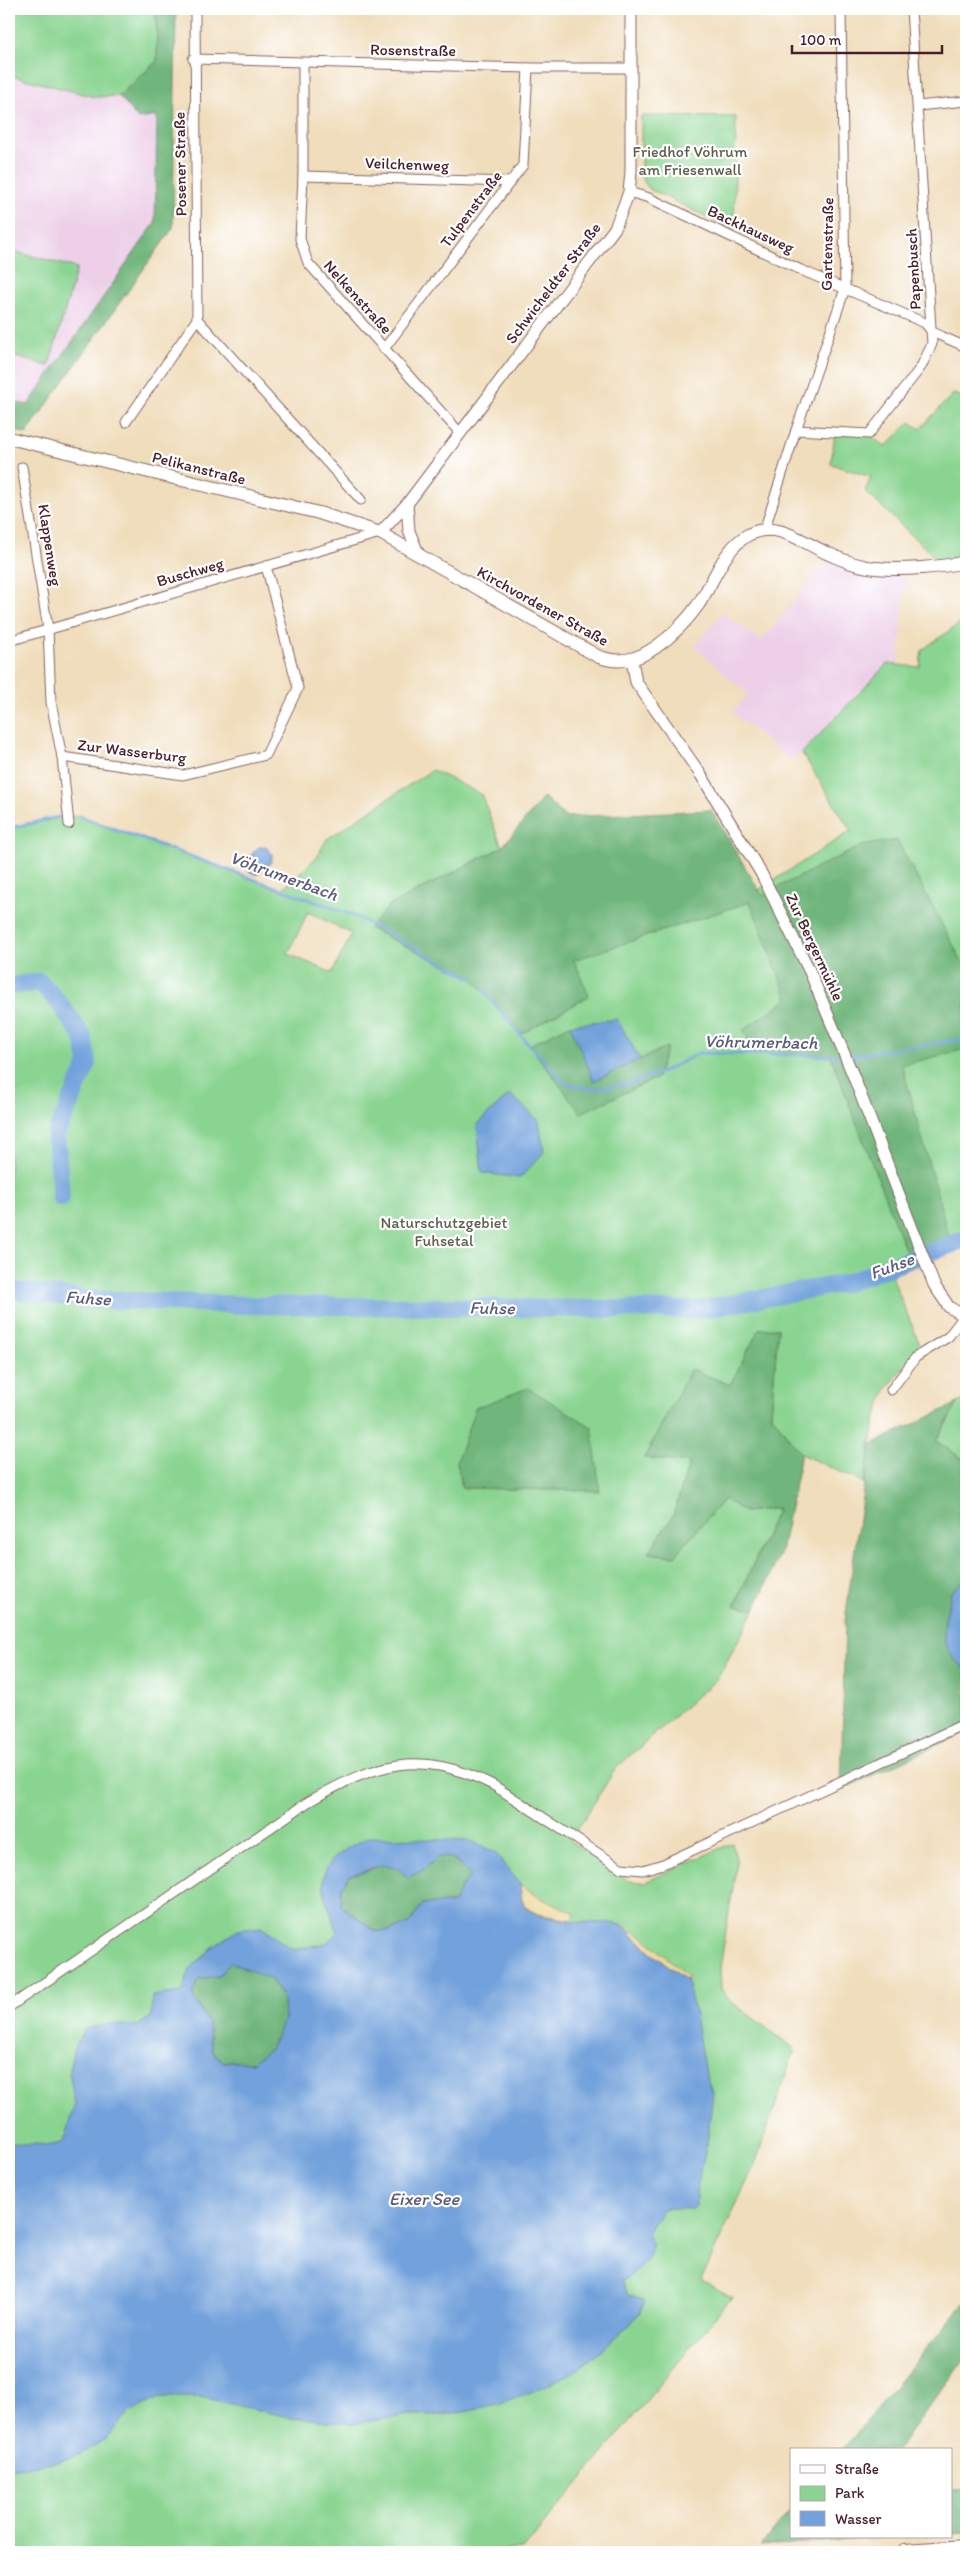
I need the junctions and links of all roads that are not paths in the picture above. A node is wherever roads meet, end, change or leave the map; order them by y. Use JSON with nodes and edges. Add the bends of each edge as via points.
{"nodes":[{"id":1,"x":195,"y":9,"type":"edge"},
{"id":2,"x":631,"y":9,"type":"edge"},
{"id":3,"x":841,"y":9,"type":"edge"},
{"id":4,"x":911,"y":9,"type":"edge"},
{"id":5,"x":193,"y":59,"type":"junction"},
{"id":6,"x":303,"y":63,"type":"junction"},
{"id":7,"x":528,"y":68,"type":"junction"},
{"id":8,"x":631,"y":68,"type":"junction"},
{"id":9,"x":966,"y":101,"type":"edge"},
{"id":10,"x":918,"y":106,"type":"junction"},
{"id":11,"x":303,"y":176,"type":"junction"},
{"id":12,"x":511,"y":182,"type":"junction"},
{"id":13,"x":629,"y":192,"type":"junction"},
{"id":14,"x":845,"y":289,"type":"junction"},
{"id":15,"x":197,"y":319,"type":"junction"},
{"id":16,"x":932,"y":332,"type":"junction"},
{"id":17,"x":966,"y":346,"type":"edge"},
{"id":18,"x":384,"y":350,"type":"junction"},
{"id":19,"x":126,"y":422,"type":"dead end"},
{"id":20,"x":796,"y":430,"type":"junction"},
{"id":21,"x":460,"y":433,"type":"junction"},
{"id":22,"x":9,"y":438,"type":"edge"},
{"id":23,"x":22,"y":467,"type":"dead end"},
{"id":24,"x":361,"y":500,"type":"dead end"},
{"id":25,"x":407,"y":504,"type":"junction"},
{"id":26,"x":765,"y":528,"type":"junction"},
{"id":27,"x":380,"y":533,"type":"junction"},
{"id":28,"x":419,"y":555,"type":"junction"},
{"id":29,"x":966,"y":562,"type":"edge"},
{"id":30,"x":266,"y":566,"type":"junction"},
{"id":31,"x":48,"y":629,"type":"junction"},
{"id":32,"x":9,"y":641,"type":"edge"},
{"id":33,"x":632,"y":660,"type":"junction"},
{"id":34,"x":62,"y":757,"type":"junction"},
{"id":35,"x":68,"y":824,"type":"dead end"},
{"id":36,"x":965,"y":1316,"type":"edge"},
{"id":37,"x":891,"y":1390,"type":"dead end"},
{"id":38,"x":966,"y":1723,"type":"edge"},
{"id":39,"x":9,"y":2007,"type":"edge"},
{"id":40,"x":966,"y":2548,"type":"edge"},
{"id":41,"x":905,"y":2552,"type":"edge"}],
"edges":[{"from":1,"to":5,"type":"street","name":"Posener Straße"},
{"from":2,"to":8,"type":"street","name":"Schwicheldter Straße"},
{"from":3,"to":14,"type":"street","name":"Gartenstraße"},
{"from":4,"to":10,"type":"street","name":"Papenbusch"},
{"from":5,"to":6,"type":"street","name":"Rosenstraße"},
{"from":5,"to":15,"type":"street","name":"Posener Straße"},
{"from":6,"to":7,"type":"street","name":"Rosenstraße"},
{"from":6,"to":11,"type":"street","name":"Nelkenstraße"},
{"from":7,"to":8,"type":"street","name":"Rosenstraße"},
{"from":7,"to":12,"type":"street","name":"Tulpenstraße","via":[[523,165]]},
{"from":8,"to":13,"type":"street","name":"Schwicheldter Straße"},
{"from":9,"to":10,"type":"street"},
{"from":10,"to":16,"type":"street","name":"Papenbusch"},
{"from":11,"to":12,"type":"street","name":"Veilchenweg"},
{"from":11,"to":18,"type":"street","name":"Nelkenstraße","via":[[300,239],[308,263]]},
{"from":12,"to":18,"type":"street","name":"Tulpenstraße"},
{"from":13,"to":14,"type":"street","name":"Backhausweg","via":[[649,198]]},
{"from":13,"to":21,"type":"street","name":"Schwicheldter Straße","via":[[615,228]]},
{"from":14,"to":16,"type":"street","name":"Backhausweg","via":[[924,323]]},
{"from":14,"to":20,"type":"street","name":"Gartenstraße"},
{"from":15,"to":19,"type":"street"},
{"from":15,"to":24,"type":"street"},
{"from":16,"to":17,"type":"street","name":"Backhausweg"},
{"from":16,"to":20,"type":"street","name":"Papenbusch","via":[[932,344],[921,367],[869,434]]},
{"from":18,"to":21,"type":"street","name":"Nelkenstraße"},
{"from":20,"to":26,"type":"street","name":"Gartenstraße"},
{"from":21,"to":25,"type":"street","name":"Schwicheldter Straße"},
{"from":22,"to":27,"type":"main road","name":"Pelikanstraße","via":[[319,513]]},
{"from":23,"to":31,"type":"street","name":"Klappenweg"},
{"from":25,"to":27,"type":"street","name":"Schwicheldter Straße"},
{"from":25,"to":28,"type":"street","via":[[409,531]]},
{"from":26,"to":29,"type":"main road","via":[[780,530],[829,554],[875,568]]},
{"from":26,"to":33,"type":"main road","via":[[736,544],[683,624],[661,643]]},
{"from":27,"to":28,"type":"main road","name":"Kirchvordener Straße"},
{"from":27,"to":30,"type":"street","name":"Buschweg"},
{"from":28,"to":33,"type":"main road","name":"Kirchvordener Straße","via":[[599,657],[613,661]]},
{"from":30,"to":31,"type":"street","name":"Buschweg"},
{"from":30,"to":34,"type":"street","name":"Zur Wasserburg","via":[[298,688],[266,755],[183,775]]},
{"from":31,"to":32,"type":"street","name":"Buschweg"},
{"from":31,"to":34,"type":"street","name":"Zur Wasserburg","via":[[51,702]]},
{"from":33,"to":36,"type":"street","name":"Zur Bergermühle","via":[[636,682],[701,775],[762,873],[839,1040],[928,1270],[942,1300]]},
{"from":34,"to":35,"type":"street","name":"Zur Wasserburg"},
{"from":36,"to":37,"type":"street","via":[[948,1337],[916,1357]]},
{"from":38,"to":39,"type":"street","via":[[676,1859],[643,1870],[620,1868],[472,1775],[428,1764],[375,1769],[308,1802]]},
{"from":40,"to":41,"type":"highway"}]}
